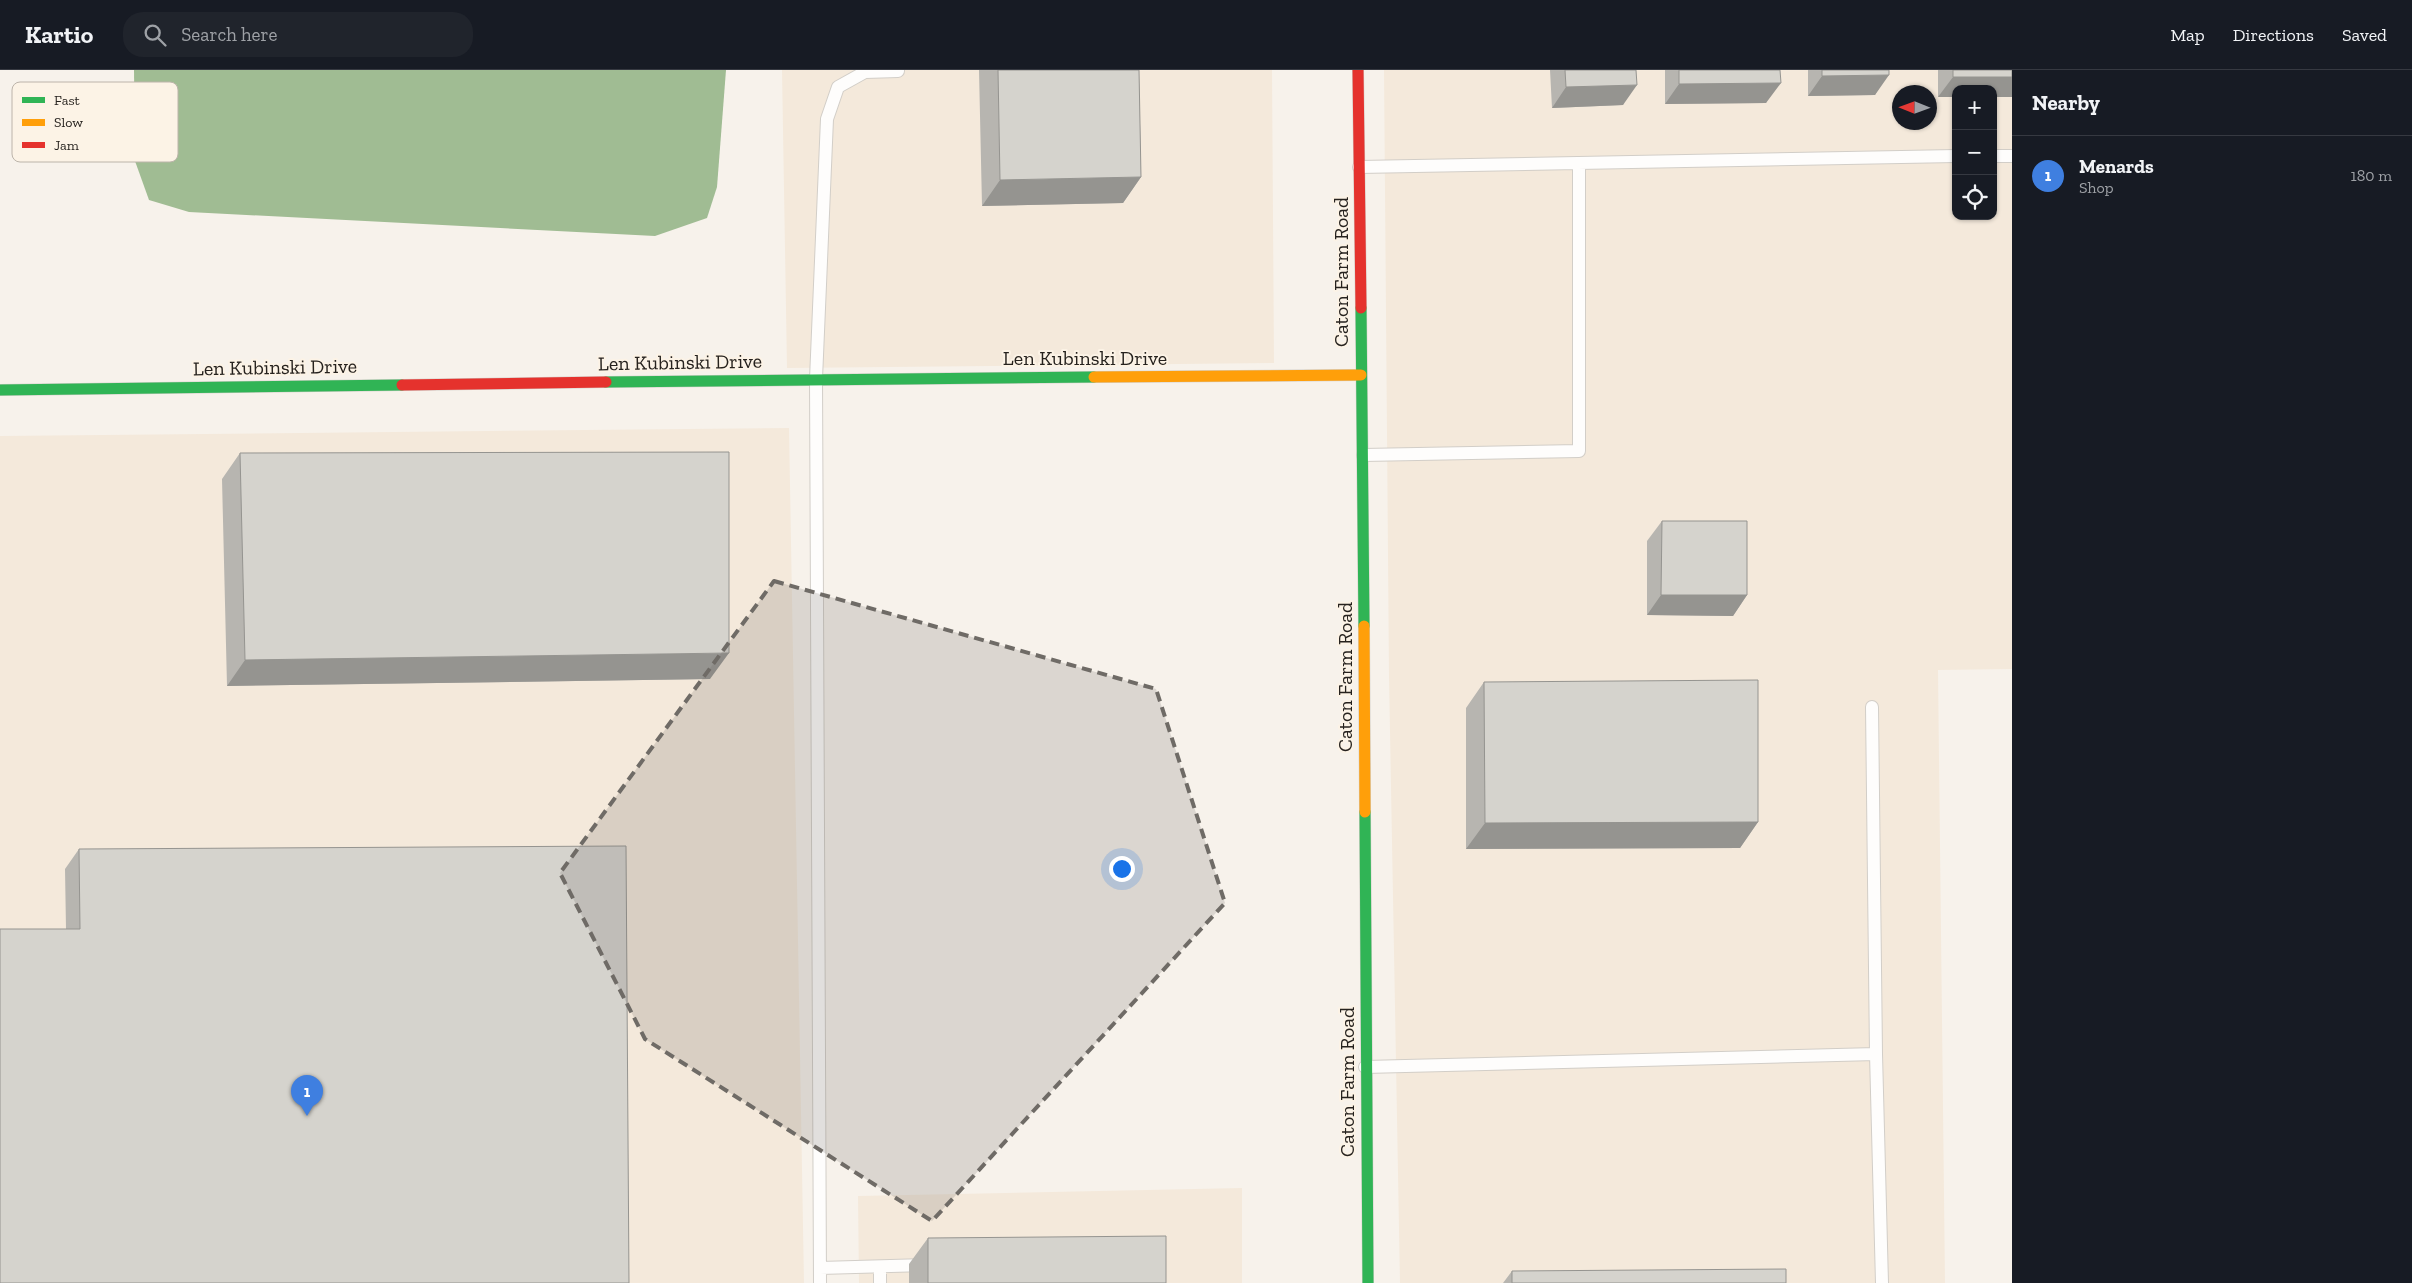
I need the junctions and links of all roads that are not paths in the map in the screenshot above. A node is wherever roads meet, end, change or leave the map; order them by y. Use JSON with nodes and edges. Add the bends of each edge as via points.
{"nodes":[{"id":1,"x":1358,"y":70,"type":"edge"},
{"id":2,"x":898,"y":71,"type":"edge"},
{"id":3,"x":1952,"y":156,"type":"edge"},
{"id":4,"x":1997,"y":156,"type":"edge"},
{"id":5,"x":2012,"y":156,"type":"edge"},
{"id":6,"x":1579,"y":163,"type":"junction"},
{"id":7,"x":1359,"y":167,"type":"junction"},
{"id":8,"x":1361,"y":375,"type":"junction"},
{"id":9,"x":816,"y":379,"type":"junction"},
{"id":10,"x":0,"y":390,"type":"edge"},
{"id":11,"x":1363,"y":455,"type":"junction"},
{"id":12,"x":1872,"y":707,"type":"dead end"},
{"id":13,"x":1876,"y":1054,"type":"junction"},
{"id":14,"x":1365,"y":1067,"type":"junction"},
{"id":15,"x":939,"y":1265,"type":"edge"},
{"id":16,"x":880,"y":1267,"type":"junction"},
{"id":17,"x":820,"y":1268,"type":"junction"},
{"id":18,"x":820,"y":1283,"type":"edge"},
{"id":19,"x":880,"y":1283,"type":"edge"},
{"id":20,"x":1368,"y":1283,"type":"edge"},
{"id":21,"x":1882,"y":1283,"type":"edge"}],
"edges":[{"from":1,"to":7,"type":"street","name":"Caton Farm Road"},
{"from":2,"to":9,"type":"lane","via":[[865,72],[838,87],[827,119]]},
{"from":3,"to":6,"type":"lane"},
{"from":4,"to":5,"type":"lane"},
{"from":6,"to":7,"type":"lane"},
{"from":6,"to":11,"type":"lane","via":[[1579,451]]},
{"from":7,"to":8,"type":"street","name":"Caton Farm Road"},
{"from":8,"to":9,"type":"street","name":"Len Kubinski Drive"},
{"from":8,"to":11,"type":"street","name":"Caton Farm Road"},
{"from":9,"to":10,"type":"street","name":"Len Kubinski Drive"},
{"from":9,"to":17,"type":"lane"},
{"from":11,"to":14,"type":"street","name":"Caton Farm Road"},
{"from":12,"to":13,"type":"lane"},
{"from":13,"to":14,"type":"lane"},
{"from":13,"to":21,"type":"lane"},
{"from":14,"to":20,"type":"street","name":"Caton Farm Road"},
{"from":15,"to":16,"type":"lane"},
{"from":16,"to":17,"type":"lane"},
{"from":16,"to":19,"type":"lane"},
{"from":17,"to":18,"type":"lane"}]}
